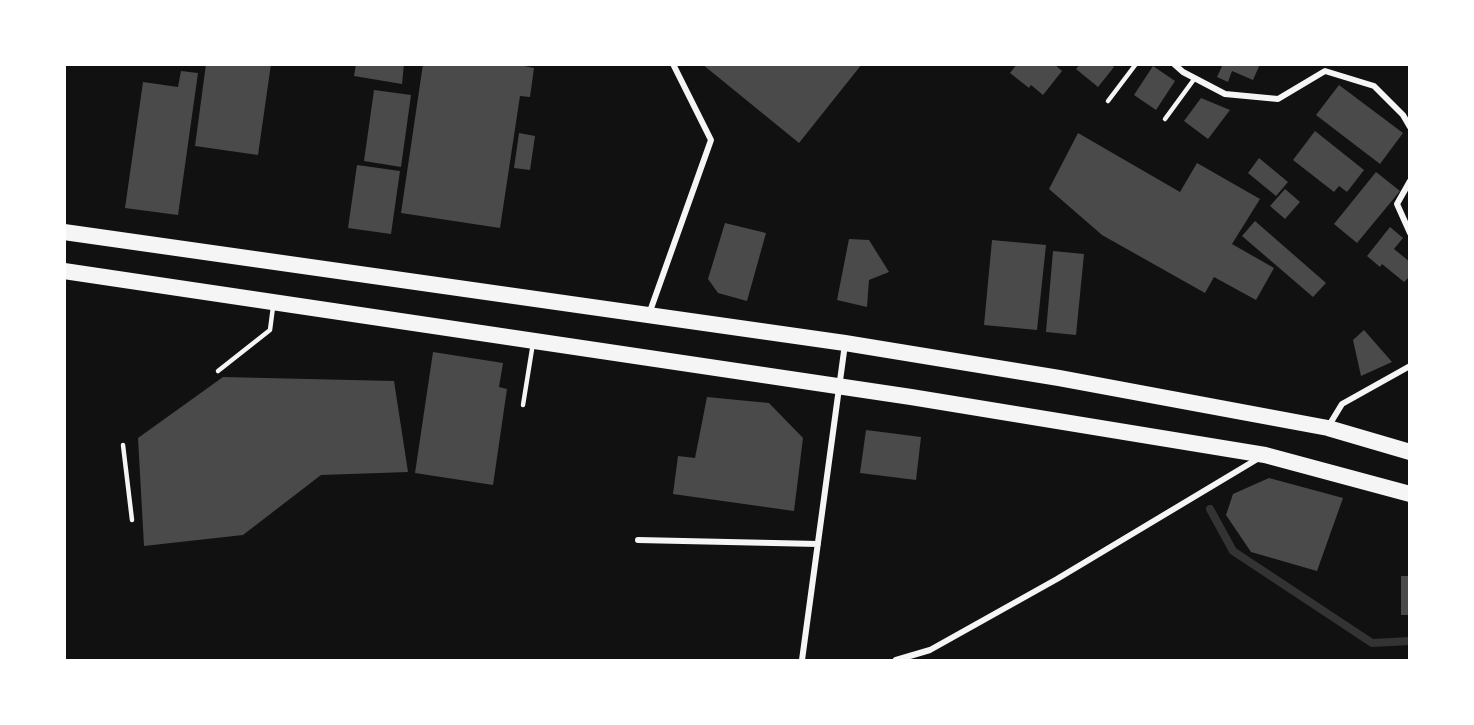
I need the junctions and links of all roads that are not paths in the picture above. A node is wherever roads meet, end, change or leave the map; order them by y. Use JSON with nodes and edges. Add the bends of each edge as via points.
{"nodes":[{"id":1,"x":673,"y":64,"type":"edge"},
{"id":2,"x":1136,"y":64,"type":"edge"},
{"id":3,"x":1174,"y":64,"type":"edge"},
{"id":4,"x":1195,"y":78,"type":"junction"},
{"id":5,"x":1108,"y":101,"type":"dead end"},
{"id":6,"x":1165,"y":119,"type":"dead end"},
{"id":7,"x":1410,"y":127,"type":"edge"},
{"id":8,"x":1410,"y":182,"type":"edge"},
{"id":9,"x":64,"y":232,"type":"edge"},
{"id":10,"x":1410,"y":233,"type":"edge"},
{"id":11,"x":64,"y":271,"type":"edge"},
{"id":12,"x":274,"y":301,"type":"junction"},
{"id":13,"x":649,"y":316,"type":"junction"},
{"id":14,"x":533,"y":341,"type":"junction"},
{"id":15,"x":845,"y":343,"type":"junction"},
{"id":16,"x":1410,"y":366,"type":"edge"},
{"id":17,"x":218,"y":371,"type":"dead end"},
{"id":18,"x":839,"y":386,"type":"junction"},
{"id":19,"x":523,"y":405,"type":"dead end"},
{"id":20,"x":1328,"y":428,"type":"junction"},
{"id":21,"x":123,"y":445,"type":"dead end"},
{"id":22,"x":1410,"y":452,"type":"edge"},
{"id":23,"x":1265,"y":455,"type":"junction"},
{"id":24,"x":1410,"y":494,"type":"edge"},
{"id":25,"x":132,"y":520,"type":"dead end"},
{"id":26,"x":638,"y":540,"type":"dead end"},
{"id":27,"x":818,"y":544,"type":"junction"},
{"id":28,"x":802,"y":660,"type":"edge"},
{"id":29,"x":896,"y":660,"type":"edge"}],
"edges":[{"from":1,"to":13,"type":"street","via":[[711,140]]},
{"from":2,"to":5,"type":"lane"},
{"from":3,"to":4,"type":"street"},
{"from":4,"to":6,"type":"lane"},
{"from":4,"to":7,"type":"street","via":[[1225,94],[1278,99],[1325,71],[1374,86]]},
{"from":8,"to":10,"type":"street","via":[[1397,204]]},
{"from":9,"to":13,"type":"highway"},
{"from":11,"to":12,"type":"highway"},
{"from":12,"to":14,"type":"highway"},
{"from":12,"to":17,"type":"lane","via":[[270,330]]},
{"from":13,"to":15,"type":"highway"},
{"from":14,"to":18,"type":"highway"},
{"from":14,"to":19,"type":"lane"},
{"from":15,"to":18,"type":"street"},
{"from":15,"to":20,"type":"highway","via":[[1080,381]]},
{"from":16,"to":20,"type":"street","via":[[1342,404]]},
{"from":18,"to":23,"type":"highway"},
{"from":18,"to":27,"type":"street"},
{"from":20,"to":22,"type":"highway"},
{"from":21,"to":25,"type":"lane"},
{"from":23,"to":24,"type":"highway"},
{"from":23,"to":29,"type":"street","via":[[930,650]]},
{"from":26,"to":27,"type":"street"},
{"from":27,"to":28,"type":"street"}]}
